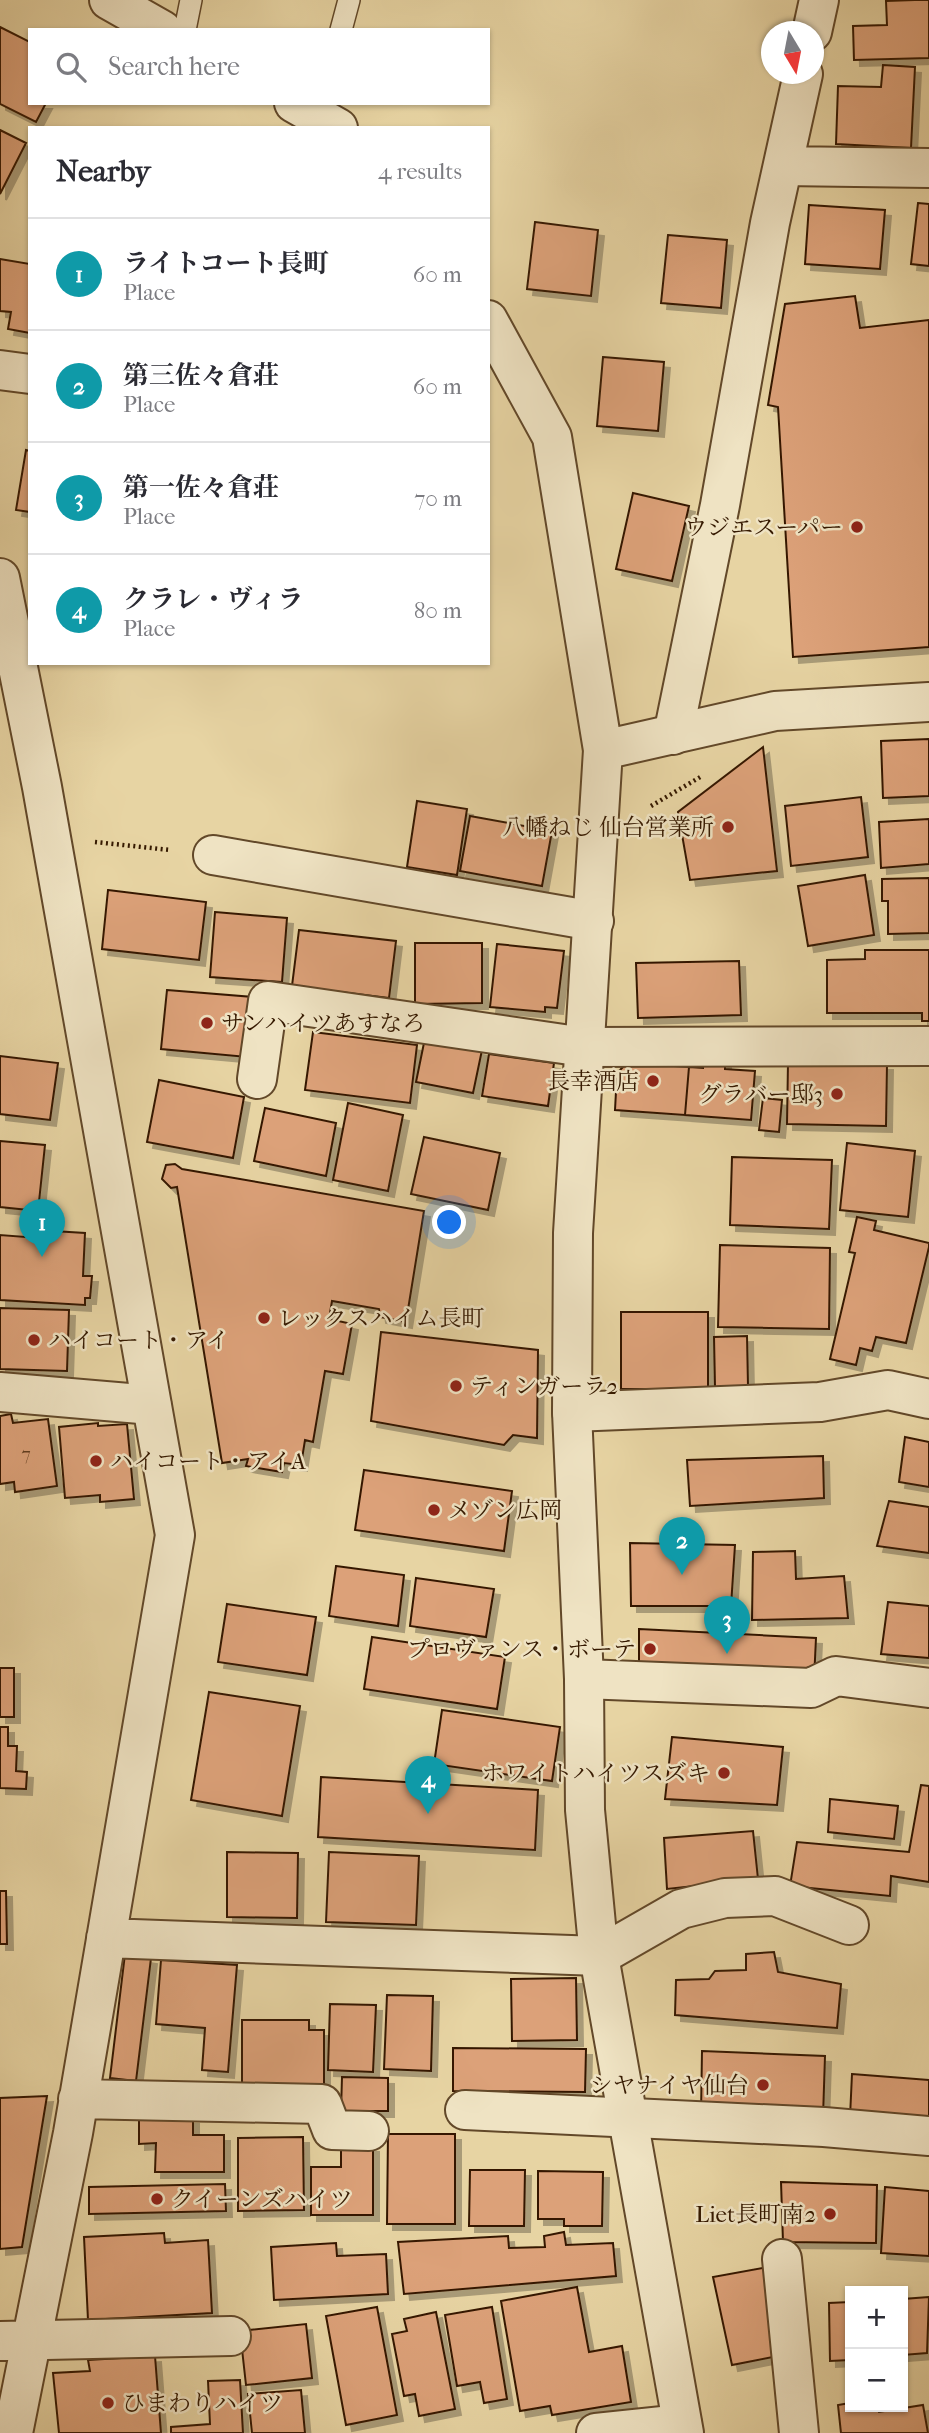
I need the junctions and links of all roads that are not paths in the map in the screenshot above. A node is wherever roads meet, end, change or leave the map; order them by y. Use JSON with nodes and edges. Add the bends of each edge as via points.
{"nodes":[{"id":1,"x":109,"y":0,"type":"edge"},
{"id":2,"x":191,"y":0,"type":"edge"},
{"id":3,"x":349,"y":0,"type":"edge"},
{"id":4,"x":819,"y":0,"type":"edge"},
{"id":5,"x":814,"y":21,"type":"edge"},
{"id":6,"x":158,"y":28,"type":"edge"},
{"id":7,"x":185,"y":28,"type":"edge"},
{"id":8,"x":342,"y":28,"type":"edge"},
{"id":9,"x":801,"y":84,"type":"edge"},
{"id":10,"x":783,"y":166,"type":"junction"},
{"id":11,"x":929,"y":168,"type":"edge"},
{"id":12,"x":490,"y":324,"type":"edge"},
{"id":13,"x":0,"y":370,"type":"edge"},
{"id":14,"x":28,"y":374,"type":"edge"},
{"id":15,"x":0,"y":578,"type":"edge"},
{"id":16,"x":929,"y":702,"type":"edge"},
{"id":17,"x":673,"y":735,"type":"junction"},
{"id":18,"x":603,"y":750,"type":"junction"},
{"id":19,"x":213,"y":855,"type":"road end"},
{"id":20,"x":594,"y":921,"type":"junction"},
{"id":21,"x":929,"y":1046,"type":"edge"},
{"id":22,"x":584,"y":1047,"type":"junction"},
{"id":23,"x":257,"y":1079,"type":"dead end"},
{"id":24,"x":0,"y":1392,"type":"edge"},
{"id":25,"x":929,"y":1399,"type":"edge"},
{"id":26,"x":152,"y":1405,"type":"junction"},
{"id":27,"x":572,"y":1412,"type":"junction"},
{"id":28,"x":584,"y":1679,"type":"junction"},
{"id":29,"x":929,"y":1688,"type":"edge"},
{"id":30,"x":849,"y":1925,"type":"dead end"},
{"id":31,"x":106,"y":1938,"type":"junction"},
{"id":32,"x":599,"y":1956,"type":"junction"},
{"id":33,"x":78,"y":2099,"type":"junction"},
{"id":34,"x":466,"y":2110,"type":"dead end"},
{"id":35,"x":628,"y":2118,"type":"junction"},
{"id":36,"x":369,"y":2131,"type":"dead end"},
{"id":37,"x":929,"y":2136,"type":"edge"},
{"id":38,"x":782,"y":2259,"type":"dead end"},
{"id":39,"x":231,"y":2336,"type":"dead end"},
{"id":40,"x":15,"y":2341,"type":"edge"},
{"id":41,"x":683,"y":2428,"type":"edge"},
{"id":42,"x":13,"y":2433,"type":"edge"},
{"id":43,"x":596,"y":2433,"type":"edge"},
{"id":44,"x":799,"y":2433,"type":"edge"}],
"edges":[{"from":1,"to":6,"type":"street"},
{"from":2,"to":7,"type":"lane"},
{"from":3,"to":8,"type":"lane"},
{"from":4,"to":5,"type":"street"},
{"from":9,"to":10,"type":"street"},
{"from":10,"to":11,"type":"street"},
{"from":10,"to":17,"type":"street"},
{"from":12,"to":18,"type":"street","via":[[552,437]]},
{"from":13,"to":14,"type":"street"},
{"from":15,"to":26,"type":"street"},
{"from":16,"to":17,"type":"street","via":[[775,711]]},
{"from":17,"to":18,"type":"street"},
{"from":18,"to":20,"type":"street"},
{"from":19,"to":20,"type":"street"},
{"from":20,"to":22,"type":"street"},
{"from":21,"to":22,"type":"street"},
{"from":22,"to":23,"type":"street","via":[[268,1001]]},
{"from":22,"to":27,"type":"street","via":[[573,1233]]},
{"from":24,"to":26,"type":"street"},
{"from":25,"to":27,"type":"street","via":[[888,1390],[820,1402]]},
{"from":26,"to":31,"type":"street","via":[[175,1535]]},
{"from":27,"to":28,"type":"street"},
{"from":28,"to":29,"type":"street","via":[[811,1688],[836,1676]]},
{"from":28,"to":32,"type":"street","via":[[585,1810]]},
{"from":30,"to":32,"type":"street","via":[[775,1896],[724,1898],[681,1909]]},
{"from":31,"to":32,"type":"street"},
{"from":31,"to":33,"type":"street"},
{"from":32,"to":35,"type":"street"},
{"from":33,"to":36,"type":"street","via":[[322,2104],[332,2130]]},
{"from":33,"to":40,"type":"street"},
{"from":34,"to":35,"type":"street"},
{"from":35,"to":37,"type":"street"},
{"from":35,"to":41,"type":"street"},
{"from":38,"to":44,"type":"street"},
{"from":39,"to":40,"type":"street"},
{"from":40,"to":42,"type":"street"},
{"from":41,"to":43,"type":"street"}]}
